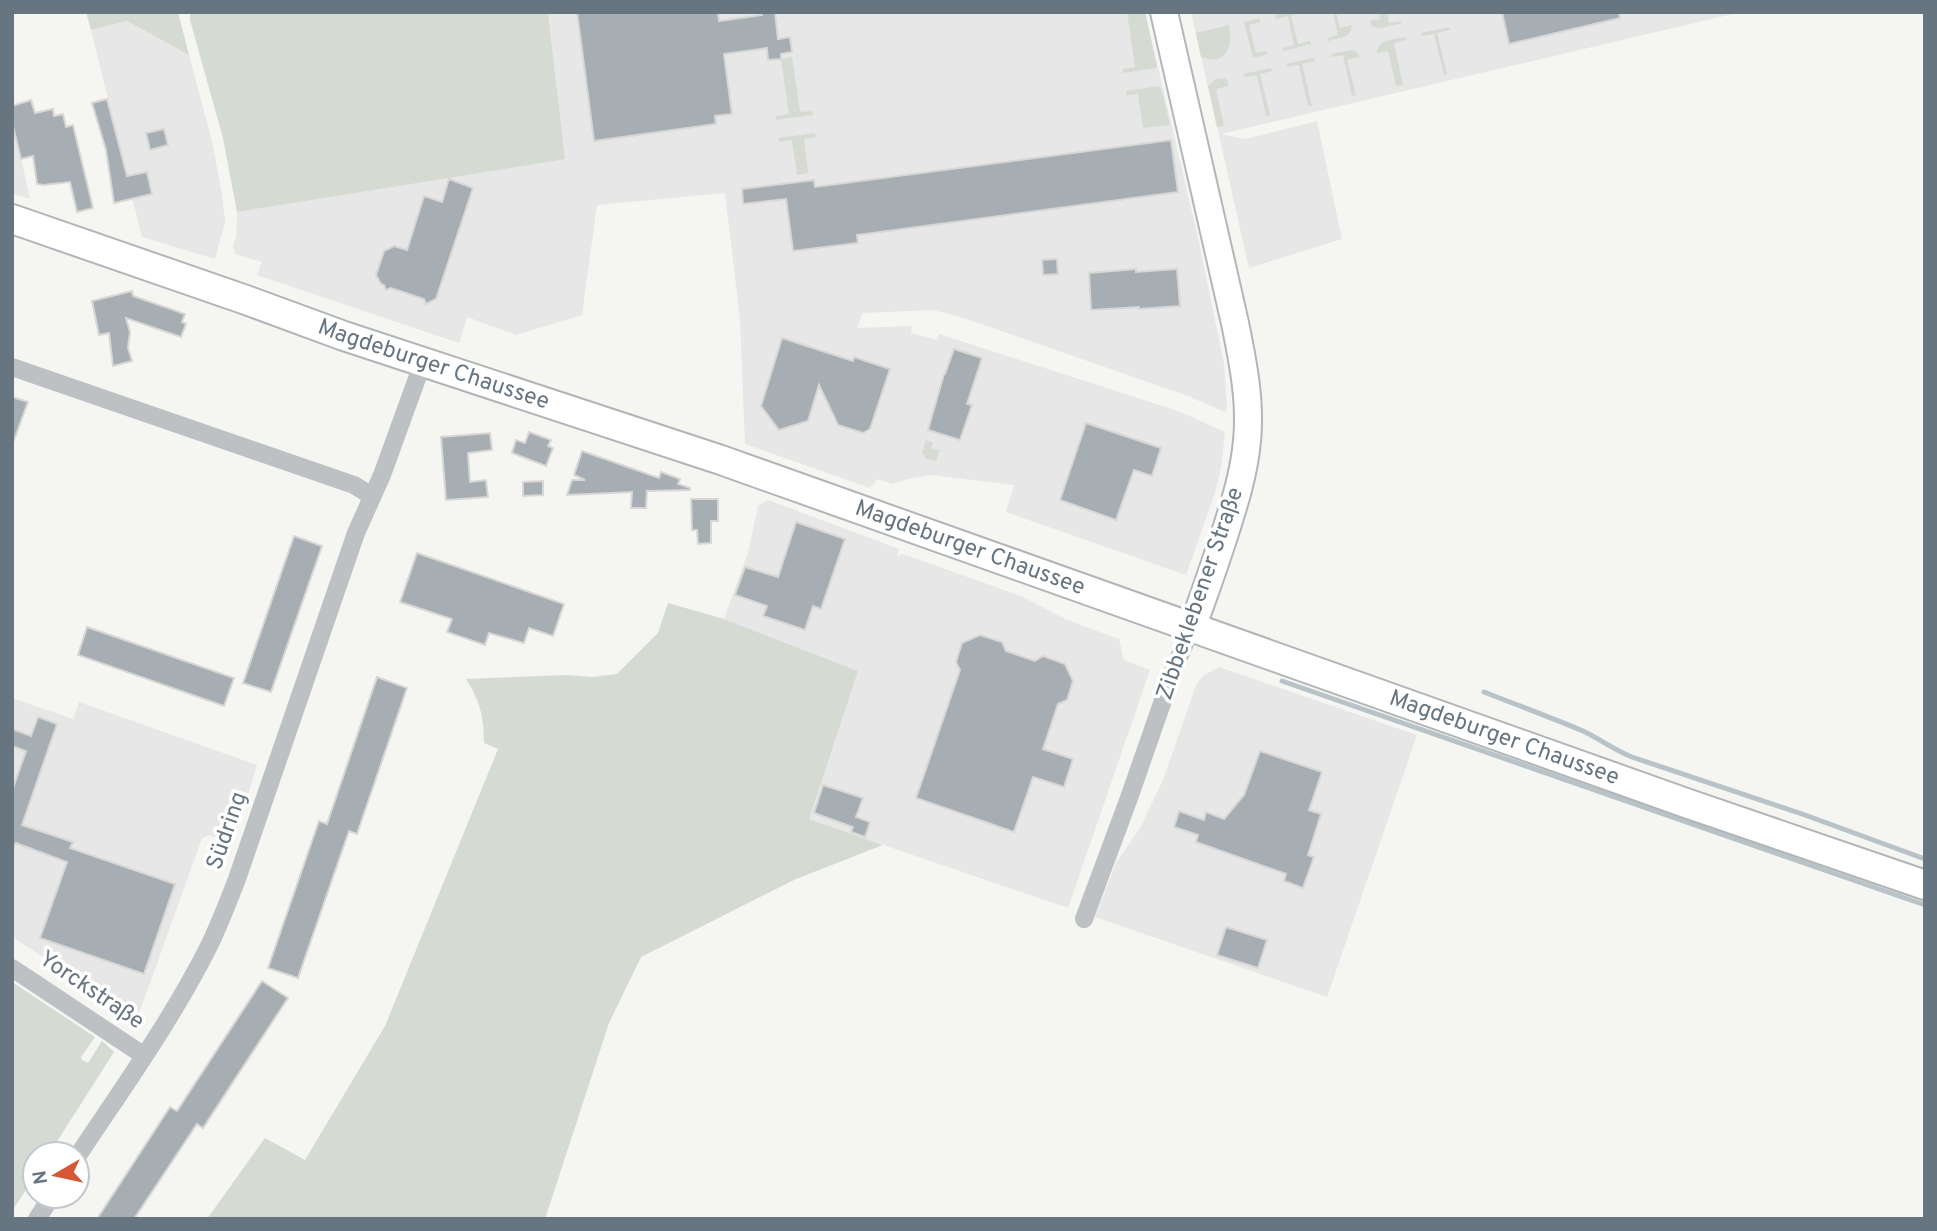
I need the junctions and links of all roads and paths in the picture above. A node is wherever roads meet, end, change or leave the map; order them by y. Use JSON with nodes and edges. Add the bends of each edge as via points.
{"nodes":[{"id":1,"x":1164,"y":12,"type":"edge"},
{"id":2,"x":12,"y":219,"type":"edge"},
{"id":3,"x":423,"y":362,"type":"junction"},
{"id":4,"x":12,"y":367,"type":"edge"},
{"id":5,"x":372,"y":496,"type":"junction"},
{"id":6,"x":1192,"y":628,"type":"junction"},
{"id":7,"x":1925,"y":885,"type":"edge"},
{"id":8,"x":1084,"y":919,"type":"dead end"},
{"id":9,"x":12,"y":968,"type":"edge"},
{"id":10,"x":144,"y":1055,"type":"junction"},
{"id":11,"x":88,"y":1140,"type":"edge"}],
"edges":[{"from":1,"to":6,"type":"street","name":"Zibbeklebener Straße","via":[[1235,323],[1247,398],[1244,467]]},
{"from":2,"to":3,"type":"main road","name":"Magdeburger Chaussee"},
{"from":3,"to":5,"type":"street","name":"Südring"},
{"from":3,"to":6,"type":"main road","name":"Magdeburger Chaussee","via":[[731,464]]},
{"from":4,"to":5,"type":"street","via":[[354,485]]},
{"from":5,"to":10,"type":"street","name":"Südring","via":[[223,915],[173,1012]]},
{"from":6,"to":7,"type":"main road","name":"Magdeburger Chaussee"},
{"from":6,"to":8,"type":"street","name":"Zibbeklebener Straße"},
{"from":9,"to":10,"type":"street","name":"Yorckstraße"},
{"from":10,"to":11,"type":"street","name":"Südring"}]}
